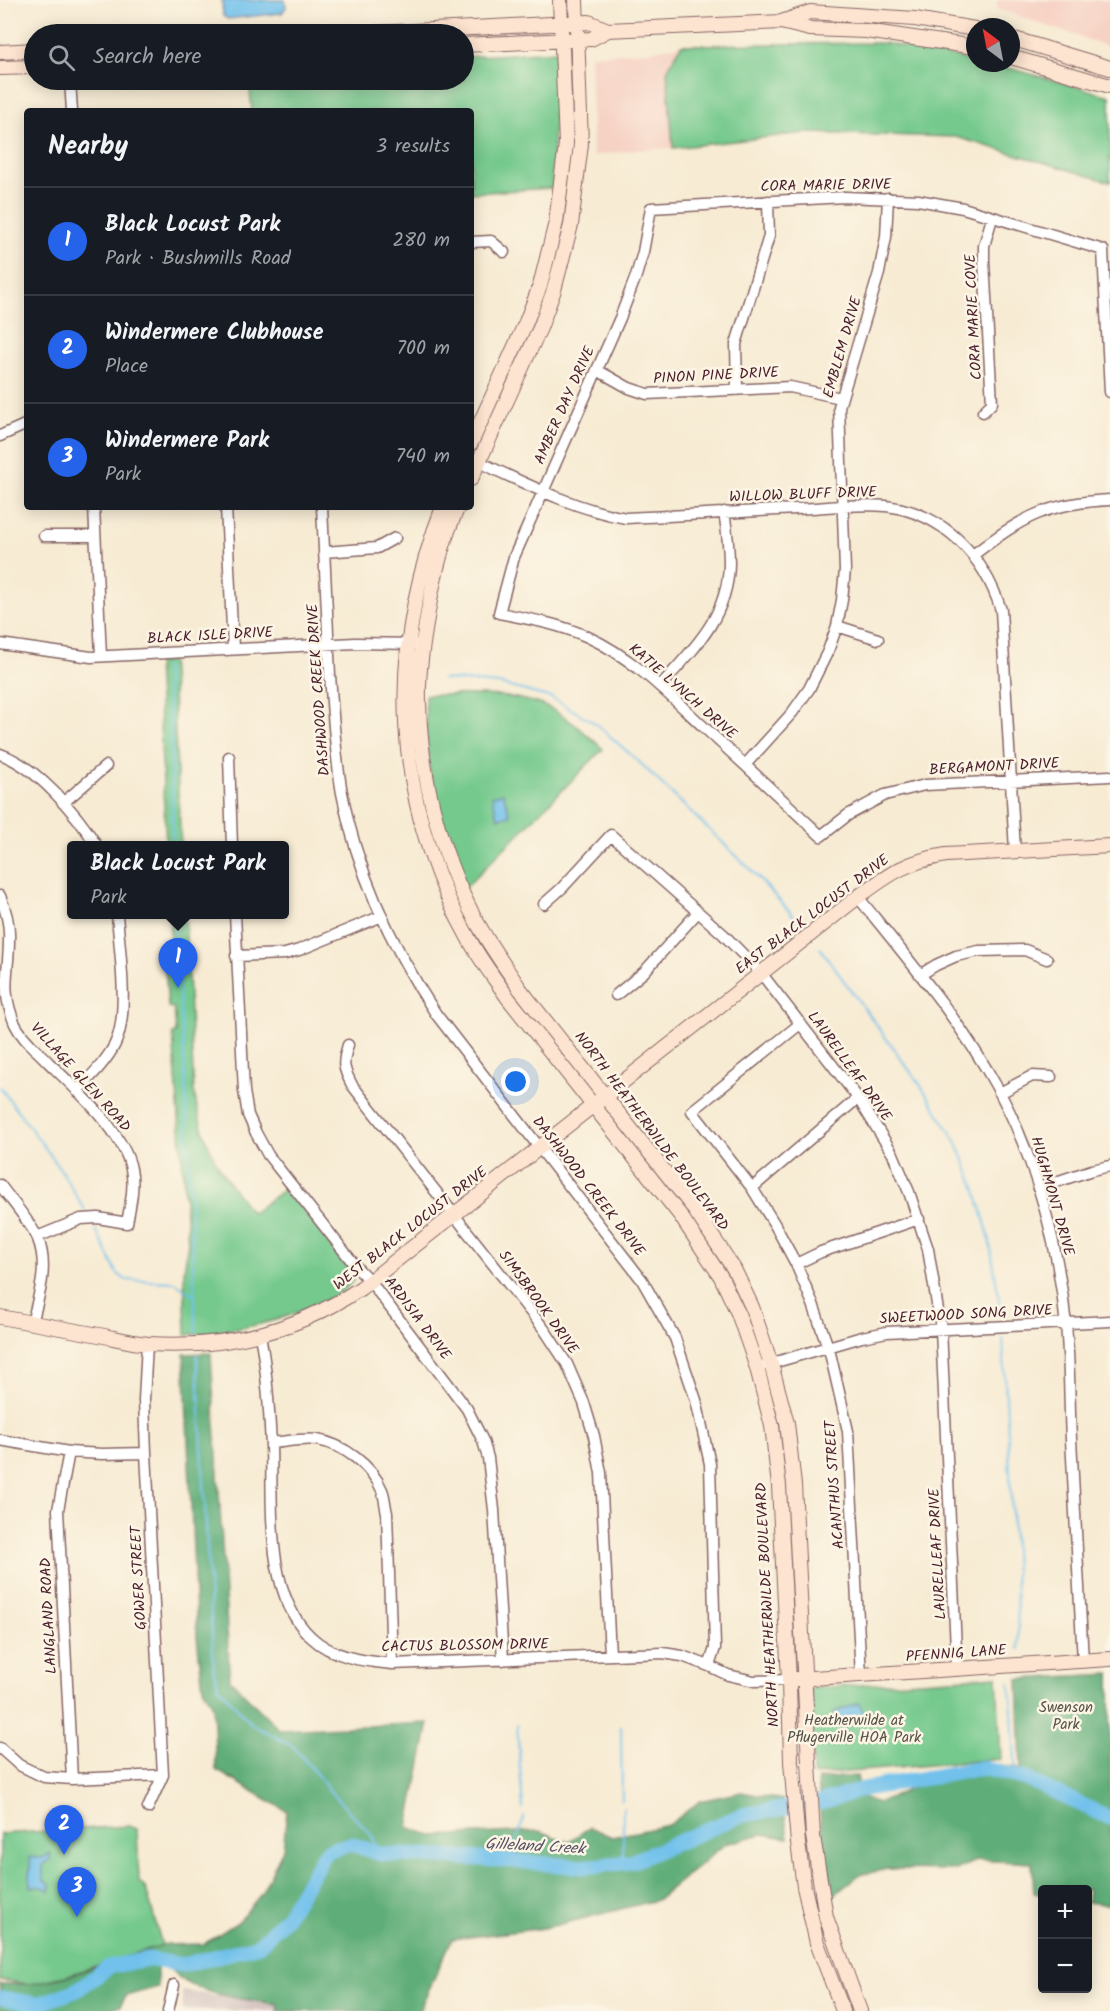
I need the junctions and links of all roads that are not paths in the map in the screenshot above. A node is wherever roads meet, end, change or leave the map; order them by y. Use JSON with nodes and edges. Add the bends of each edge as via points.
{"nodes":[{"id":1,"x":560,"y":0,"type":"edge"},
{"id":2,"x":576,"y":0,"type":"edge"},
{"id":3,"x":577,"y":22,"type":"junction"},
{"id":4,"x":781,"y":22,"type":"junction"},
{"id":5,"x":562,"y":24,"type":"junction"},
{"id":6,"x":474,"y":28,"type":"edge"},
{"id":7,"x":966,"y":28,"type":"edge"},
{"id":8,"x":608,"y":30,"type":"junction"},
{"id":9,"x":563,"y":40,"type":"junction"},
{"id":10,"x":578,"y":40,"type":"junction"},
{"id":11,"x":1020,"y":41,"type":"edge"},
{"id":12,"x":474,"y":44,"type":"edge"},
{"id":13,"x":966,"y":45,"type":"edge"},
{"id":14,"x":24,"y":51,"type":"edge"},
{"id":15,"x":0,"y":52,"type":"edge"},
{"id":16,"x":1020,"y":60,"type":"edge"},
{"id":17,"x":24,"y":67,"type":"edge"},
{"id":18,"x":0,"y":68,"type":"edge"},
{"id":19,"x":1110,"y":68,"type":"edge"},
{"id":20,"x":1110,"y":86,"type":"edge"},
{"id":21,"x":71,"y":90,"type":"edge"},
{"id":22,"x":72,"y":108,"type":"edge"},
{"id":23,"x":566,"y":128,"type":"junction"},
{"id":24,"x":581,"y":144,"type":"junction"},
{"id":25,"x":888,"y":198,"type":"junction"},
{"id":26,"x":768,"y":201,"type":"junction"},
{"id":27,"x":651,"y":208,"type":"joint"},
{"id":28,"x":992,"y":218,"type":"junction"},
{"id":29,"x":474,"y":242,"type":"edge"},
{"id":30,"x":504,"y":252,"type":"dead end"},
{"id":31,"x":597,"y":370,"type":"junction"},
{"id":32,"x":737,"y":390,"type":"junction"},
{"id":33,"x":1110,"y":392,"type":"edge"},
{"id":34,"x":841,"y":398,"type":"junction"},
{"id":35,"x":983,"y":412,"type":"dead end"},
{"id":36,"x":24,"y":425,"type":"edge"},
{"id":37,"x":0,"y":436,"type":"edge"},
{"id":38,"x":474,"y":436,"type":"edge"},
{"id":39,"x":475,"y":460,"type":"edge"},
{"id":40,"x":542,"y":489,"type":"junction"},
{"id":41,"x":1110,"y":500,"type":"edge"},
{"id":42,"x":843,"y":506,"type":"junction"},
{"id":43,"x":94,"y":510,"type":"edge"},
{"id":44,"x":226,"y":510,"type":"edge"},
{"id":45,"x":322,"y":510,"type":"edge"},
{"id":46,"x":442,"y":510,"type":"edge"},
{"id":47,"x":457,"y":510,"type":"edge"},
{"id":48,"x":724,"y":513,"type":"junction"},
{"id":49,"x":44,"y":536,"type":"dead end"},
{"id":50,"x":95,"y":536,"type":"junction"},
{"id":51,"x":395,"y":538,"type":"dead end"},
{"id":52,"x":324,"y":552,"type":"junction"},
{"id":53,"x":974,"y":555,"type":"junction"},
{"id":54,"x":499,"y":613,"type":"joint"},
{"id":55,"x":837,"y":626,"type":"junction"},
{"id":56,"x":878,"y":639,"type":"dead end"},
{"id":57,"x":0,"y":644,"type":"edge"},
{"id":58,"x":328,"y":644,"type":"junction"},
{"id":59,"x":408,"y":644,"type":"junction"},
{"id":60,"x":422,"y":645,"type":"junction"},
{"id":61,"x":233,"y":648,"type":"junction"},
{"id":62,"x":101,"y":656,"type":"junction"},
{"id":63,"x":660,"y":686,"type":"junction"},
{"id":64,"x":0,"y":754,"type":"edge"},
{"id":65,"x":229,"y":757,"type":"dead end"},
{"id":66,"x":745,"y":765,"type":"junction"},
{"id":67,"x":106,"y":766,"type":"dead end"},
{"id":68,"x":1110,"y":776,"type":"edge"},
{"id":69,"x":1010,"y":780,"type":"junction"},
{"id":70,"x":63,"y":803,"type":"junction"},
{"id":71,"x":821,"y":836,"type":"joint"},
{"id":72,"x":94,"y":841,"type":"edge"},
{"id":73,"x":231,"y":841,"type":"edge"},
{"id":74,"x":1110,"y":846,"type":"edge"},
{"id":75,"x":1015,"y":850,"type":"junction"},
{"id":76,"x":0,"y":896,"type":"edge"},
{"id":77,"x":858,"y":897,"type":"junction"},
{"id":78,"x":544,"y":904,"type":"dead end"},
{"id":79,"x":698,"y":912,"type":"junction"},
{"id":80,"x":382,"y":916,"type":"junction"},
{"id":81,"x":117,"y":919,"type":"edge"},
{"id":82,"x":234,"y":919,"type":"edge"},
{"id":83,"x":236,"y":956,"type":"junction"},
{"id":84,"x":1047,"y":959,"type":"dead end"},
{"id":85,"x":761,"y":973,"type":"junction"},
{"id":86,"x":920,"y":975,"type":"junction"},
{"id":87,"x":616,"y":995,"type":"dead end"},
{"id":88,"x":2,"y":998,"type":"edge"},
{"id":89,"x":800,"y":1024,"type":"junction"},
{"id":90,"x":348,"y":1045,"type":"dead end"},
{"id":91,"x":1051,"y":1077,"type":"dead end"},
{"id":92,"x":77,"y":1090,"type":"junction"},
{"id":93,"x":1000,"y":1093,"type":"junction"},
{"id":94,"x":858,"y":1098,"type":"junction"},
{"id":95,"x":599,"y":1100,"type":"junction"},
{"id":96,"x":541,"y":1147,"type":"junction"},
{"id":97,"x":1110,"y":1166,"type":"edge"},
{"id":98,"x":0,"y":1185,"type":"edge"},
{"id":99,"x":752,"y":1188,"type":"junction"},
{"id":100,"x":1038,"y":1188,"type":"junction"},
{"id":101,"x":456,"y":1215,"type":"junction"},
{"id":102,"x":919,"y":1219,"type":"junction"},
{"id":103,"x":37,"y":1238,"type":"junction"},
{"id":104,"x":796,"y":1264,"type":"junction"},
{"id":105,"x":370,"y":1281,"type":"junction"},
{"id":106,"x":0,"y":1317,"type":"edge"},
{"id":107,"x":1110,"y":1321,"type":"edge"},
{"id":108,"x":32,"y":1323,"type":"junction"},
{"id":109,"x":1066,"y":1323,"type":"junction"},
{"id":110,"x":941,"y":1329,"type":"junction"},
{"id":111,"x":260,"y":1335,"type":"junction"},
{"id":112,"x":147,"y":1344,"type":"junction"},
{"id":113,"x":828,"y":1347,"type":"junction"},
{"id":114,"x":771,"y":1364,"type":"junction"},
{"id":115,"x":757,"y":1368,"type":"junction"},
{"id":116,"x":0,"y":1440,"type":"edge"},
{"id":117,"x":271,"y":1443,"type":"junction"},
{"id":118,"x":69,"y":1452,"type":"junction"},
{"id":119,"x":146,"y":1453,"type":"junction"},
{"id":120,"x":610,"y":1655,"type":"junction"},
{"id":121,"x":1110,"y":1659,"type":"edge"},
{"id":122,"x":503,"y":1660,"type":"junction"},
{"id":123,"x":1083,"y":1661,"type":"junction"},
{"id":124,"x":392,"y":1664,"type":"junction"},
{"id":125,"x":709,"y":1666,"type":"junction"},
{"id":126,"x":957,"y":1670,"type":"junction"},
{"id":127,"x":861,"y":1676,"type":"junction"},
{"id":128,"x":804,"y":1679,"type":"junction"},
{"id":129,"x":789,"y":1680,"type":"junction"},
{"id":130,"x":0,"y":1748,"type":"edge"},
{"id":131,"x":163,"y":1775,"type":"junction"},
{"id":132,"x":72,"y":1779,"type":"junction"},
{"id":133,"x":148,"y":1808,"type":"dead end"},
{"id":134,"x":817,"y":1943,"type":"junction"},
{"id":135,"x":837,"y":1949,"type":"junction"},
{"id":136,"x":174,"y":1985,"type":"dead end"},
{"id":137,"x":168,"y":2011,"type":"edge"},
{"id":138,"x":843,"y":2011,"type":"edge"},
{"id":139,"x":860,"y":2011,"type":"edge"}],
"edges":[{"from":1,"to":5,"type":"main road"},
{"from":2,"to":3,"type":"main road"},
{"from":3,"to":5,"type":"main road"},
{"from":3,"to":8,"type":"main road"},
{"from":3,"to":10,"type":"main road"},
{"from":4,"to":7,"type":"main road","via":[[810,12],[915,19]]},
{"from":4,"to":8,"type":"main road"},
{"from":4,"to":13,"type":"main road","via":[[810,29],[866,31]]},
{"from":5,"to":6,"type":"main road"},
{"from":5,"to":9,"type":"main road"},
{"from":8,"to":10,"type":"main road","via":[[591,39]]},
{"from":9,"to":10,"type":"main road"},
{"from":9,"to":12,"type":"main road"},
{"from":9,"to":23,"type":"main road"},
{"from":10,"to":24,"type":"main road"},
{"from":11,"to":19,"type":"main road"},
{"from":14,"to":15,"type":"main road"},
{"from":16,"to":20,"type":"main road"},
{"from":17,"to":18,"type":"main road"},
{"from":21,"to":22,"type":"street"},
{"from":23,"to":24,"type":"main road","via":[[576,144]]},
{"from":23,"to":38,"type":"main road","via":[[556,222],[540,286]]},
{"from":24,"to":39,"type":"main road","via":[[571,225],[554,290],[540,328]]},
{"from":25,"to":26,"type":"street","name":"CORA MARIE DRIVE"},
{"from":25,"to":28,"type":"street","name":"CORA MARIE DRIVE","via":[[949,205]]},
{"from":25,"to":34,"type":"street","name":"EMBLEM DRIVE","via":[[879,273]]},
{"from":26,"to":27,"type":"street","name":"CORA MARIE DRIVE"},
{"from":26,"to":32,"type":"street","via":[[769,236],[736,344]]},
{"from":27,"to":31,"type":"street","name":"AMBER DAY DRIVE","via":[[636,276]]},
{"from":28,"to":33,"type":"street","name":"CORA MARIE DRIVE","via":[[1103,250]]},
{"from":28,"to":35,"type":"street","name":"CORA MARIE COVE","via":[[984,246],[992,403]]},
{"from":29,"to":30,"type":"street","via":[[491,241]]},
{"from":31,"to":32,"type":"street","name":"PINON PINE DRIVE","via":[[647,394]]},
{"from":31,"to":40,"type":"street","name":"AMBER DAY DRIVE"},
{"from":32,"to":34,"type":"street","name":"PINON PINE DRIVE","via":[[790,387]]},
{"from":34,"to":42,"type":"street","name":"EMBLEM DRIVE"},
{"from":36,"to":37,"type":"street"},
{"from":39,"to":40,"type":"street","name":"WILLOW BLUFF DRIVE"},
{"from":40,"to":48,"type":"street","name":"WILLOW BLUFF DRIVE","via":[[601,513],[626,518]]},
{"from":40,"to":54,"type":"street","name":"AMBER DAY DRIVE","via":[[514,556]]},
{"from":41,"to":53,"type":"street","via":[[1056,506],[1030,516]]},
{"from":42,"to":48,"type":"street","name":"WILLOW BLUFF DRIVE"},
{"from":42,"to":53,"type":"street","name":"WILLOW BLUFF DRIVE","via":[[886,506],[910,511],[951,532]]},
{"from":42,"to":55,"type":"street","name":"EMBLEM DRIVE","via":[[845,570]]},
{"from":43,"to":50,"type":"street"},
{"from":44,"to":61,"type":"street"},
{"from":45,"to":52,"type":"street","name":"DASHWOOD CREEK DRIVE"},
{"from":46,"to":59,"type":"main road","name":"NORTH HEATHERWILDE BOULEVARD","via":[[423,564]]},
{"from":47,"to":60,"type":"main road","name":"NORTH HEATHERWILDE BOULEVARD","via":[[437,567]]},
{"from":48,"to":63,"type":"street","via":[[729,566],[718,611],[708,632]]},
{"from":49,"to":50,"type":"street"},
{"from":50,"to":62,"type":"street"},
{"from":51,"to":52,"type":"street","via":[[377,548]]},
{"from":52,"to":58,"type":"street","name":"DASHWOOD CREEK DRIVE"},
{"from":53,"to":69,"type":"street","name":"WILLOW BLUFF DRIVE","via":[[1001,610]]},
{"from":54,"to":63,"type":"street","name":"KATIE LYNCH DRIVE","via":[[545,621],[588,637],[628,660]]},
{"from":55,"to":56,"type":"street"},
{"from":55,"to":66,"type":"street","name":"EMBLEM DRIVE","via":[[805,695]]},
{"from":57,"to":62,"type":"street","name":"BLACK ISLE DRIVE"},
{"from":58,"to":59,"type":"street","name":"BLACK ISLE DRIVE"},
{"from":58,"to":61,"type":"street","name":"BLACK ISLE DRIVE"},
{"from":58,"to":80,"type":"street","name":"DASHWOOD CREEK DRIVE","via":[[335,747],[343,795],[356,848]]},
{"from":59,"to":60,"type":"street","name":"BLACK ISLE DRIVE"},
{"from":59,"to":95,"type":"main road","name":"NORTH HEATHERWILDE BOULEVARD","via":[[404,700],[412,775],[426,842],[445,892],[495,979]]},
{"from":60,"to":95,"type":"main road","name":"NORTH HEATHERWILDE BOULEVARD","via":[[419,700],[427,772],[440,837],[459,886],[501,962]]},
{"from":61,"to":62,"type":"street","name":"BLACK ISLE DRIVE"},
{"from":63,"to":66,"type":"street","name":"KATIE LYNCH DRIVE"},
{"from":64,"to":70,"type":"street","via":[[36,774]]},
{"from":65,"to":73,"type":"street"},
{"from":66,"to":71,"type":"street","name":"KATIE LYNCH DRIVE"},
{"from":67,"to":70,"type":"street"},
{"from":68,"to":69,"type":"street","name":"BERGAMONT DRIVE"},
{"from":69,"to":71,"type":"street","name":"BERGAMONT DRIVE","via":[[926,785],[895,792],[848,815]]},
{"from":69,"to":75,"type":"street","name":"WILLOW BLUFF DRIVE"},
{"from":70,"to":72,"type":"street"},
{"from":74,"to":75,"type":"main road","name":"EAST BLACK LOCUST DRIVE"},
{"from":75,"to":77,"type":"main road","name":"EAST BLACK LOCUST DRIVE","via":[[922,860],[898,868]]},
{"from":76,"to":88,"type":"street","name":"VILLAGE GLEN ROAD","via":[[7,910],[10,941]]},
{"from":77,"to":85,"type":"main road","name":"EAST BLACK LOCUST DRIVE"},
{"from":77,"to":86,"type":"street","name":"HUGHMONT DRIVE"},
{"from":78,"to":79,"type":"street","name":"LAURELLEAF DRIVE","via":[[610,835]]},
{"from":79,"to":85,"type":"street","name":"LAURELLEAF DRIVE"},
{"from":79,"to":87,"type":"street","via":[[644,972]]},
{"from":80,"to":83,"type":"street","via":[[285,954]]},
{"from":80,"to":96,"type":"street","name":"DASHWOOD CREEK DRIVE","via":[[412,977],[436,1014]]},
{"from":81,"to":92,"type":"street","via":[[121,1026],[102,1066]]},
{"from":82,"to":83,"type":"street","name":"ARDISIA DRIVE"},
{"from":83,"to":105,"type":"street","name":"ARDISIA DRIVE","via":[[248,1115],[268,1155]]},
{"from":84,"to":86,"type":"street","via":[[1025,950],[980,951],[936,964]]},
{"from":85,"to":89,"type":"street","name":"LAURELLEAF DRIVE"},
{"from":85,"to":95,"type":"main road","name":"EAST BLACK LOCUST DRIVE"},
{"from":86,"to":93,"type":"street","name":"HUGHMONT DRIVE","via":[[963,1032]]},
{"from":88,"to":92,"type":"street","name":"VILLAGE GLEN ROAD","via":[[15,1026]]},
{"from":89,"to":94,"type":"street","name":"LAURELLEAF DRIVE"},
{"from":89,"to":99,"type":"street","name":"ACANTHUS STREET","via":[[692,1111]]},
{"from":90,"to":101,"type":"street","name":"SIMSBROOK DRIVE","via":[[343,1061],[352,1085]]},
{"from":91,"to":93,"type":"street","via":[[1032,1076]]},
{"from":92,"to":103,"type":"street","name":"VILLAGE GLEN ROAD","via":[[115,1134],[128,1160],[132,1196],[127,1223],[98,1218],[81,1220]]},
{"from":93,"to":100,"type":"street","name":"HUGHMONT DRIVE"},
{"from":94,"to":99,"type":"street"},
{"from":94,"to":102,"type":"street","name":"LAURELLEAF DRIVE","via":[[893,1154]]},
{"from":95,"to":96,"type":"main road","name":"WEST BLACK LOCUST DRIVE"},
{"from":95,"to":114,"type":"main road","name":"NORTH HEATHERWILDE BOULEVARD","via":[[692,1206],[734,1269]]},
{"from":95,"to":115,"type":"main road","name":"NORTH HEATHERWILDE BOULEVARD","via":[[721,1277]]},
{"from":96,"to":101,"type":"main road","name":"WEST BLACK LOCUST DRIVE"},
{"from":96,"to":125,"type":"street","name":"DASHWOOD CREEK DRIVE","via":[[642,1280],[675,1338],[686,1368],[710,1464],[715,1648]]},
{"from":97,"to":100,"type":"street"},
{"from":98,"to":103,"type":"street"},
{"from":99,"to":104,"type":"street","name":"ACANTHUS STREET"},
{"from":100,"to":109,"type":"street","name":"HUGHMONT DRIVE","via":[[1059,1268]]},
{"from":101,"to":105,"type":"main road","name":"WEST BLACK LOCUST DRIVE"},
{"from":101,"to":120,"type":"street","name":"SIMSBROOK DRIVE","via":[[544,1329],[567,1364],[584,1403],[601,1473]]},
{"from":102,"to":104,"type":"street"},
{"from":102,"to":110,"type":"street","name":"LAURELLEAF DRIVE","via":[[932,1266]]},
{"from":103,"to":108,"type":"street","via":[[43,1268]]},
{"from":104,"to":113,"type":"street","name":"ACANTHUS STREET"},
{"from":105,"to":111,"type":"main road","name":"WEST BLACK LOCUST DRIVE","via":[[320,1313]]},
{"from":105,"to":122,"type":"street","name":"ARDISIA DRIVE","via":[[467,1409],[483,1441],[494,1510]]},
{"from":106,"to":108,"type":"main road","name":"WEST BLACK LOCUST DRIVE"},
{"from":107,"to":109,"type":"street","name":"SWEETWOOD SONG DRIVE"},
{"from":108,"to":112,"type":"main road","name":"WEST BLACK LOCUST DRIVE"},
{"from":109,"to":110,"type":"street","name":"SWEETWOOD SONG DRIVE"},
{"from":109,"to":123,"type":"street","name":"HUGHMONT DRIVE"},
{"from":110,"to":113,"type":"street","name":"SWEETWOOD SONG DRIVE","via":[[886,1332]]},
{"from":110,"to":126,"type":"street","name":"LAURELLEAF DRIVE"},
{"from":111,"to":112,"type":"main road","name":"WEST BLACK LOCUST DRIVE","via":[[188,1344]]},
{"from":111,"to":117,"type":"street","name":"CACTUS BLOSSOM DRIVE","via":[[267,1373]]},
{"from":112,"to":119,"type":"street","name":"GOWER STREET"},
{"from":113,"to":114,"type":"street","name":"SWEETWOOD SONG DRIVE"},
{"from":113,"to":127,"type":"street","name":"ACANTHUS STREET","via":[[848,1431]]},
{"from":114,"to":115,"type":"street","name":"SWEETWOOD SONG DRIVE"},
{"from":114,"to":128,"type":"main road","name":"NORTH HEATHERWILDE BOULEVARD","via":[[787,1423],[794,1485]]},
{"from":115,"to":129,"type":"main road","name":"NORTH HEATHERWILDE BOULEVARD","via":[[772,1425],[779,1486]]},
{"from":116,"to":118,"type":"street"},
{"from":117,"to":124,"type":"street","name":"CACTUS BLOSSOM DRIVE","via":[[275,1561],[285,1599],[312,1638],[334,1652],[360,1661]]},
{"from":117,"to":124,"type":"street","via":[[317,1440],[336,1447],[353,1455],[368,1469],[382,1490],[387,1513]]},
{"from":118,"to":119,"type":"street"},
{"from":118,"to":132,"type":"street","name":"LANGLAND ROAD","via":[[58,1510]]},
{"from":119,"to":131,"type":"street","name":"GOWER STREET"},
{"from":120,"to":122,"type":"street","name":"CACTUS BLOSSOM DRIVE"},
{"from":120,"to":125,"type":"street","name":"CACTUS BLOSSOM DRIVE","via":[[663,1653]]},
{"from":121,"to":123,"type":"main road","name":"PFENNIG LANE"},
{"from":122,"to":124,"type":"street","name":"CACTUS BLOSSOM DRIVE"},
{"from":123,"to":126,"type":"main road","name":"PFENNIG LANE"},
{"from":125,"to":129,"type":"street","name":"CACTUS BLOSSOM DRIVE","via":[[754,1682]]},
{"from":126,"to":127,"type":"main road","name":"PFENNIG LANE"},
{"from":127,"to":128,"type":"main road","name":"PFENNIG LANE"},
{"from":128,"to":129,"type":"main road","name":"PFENNIG LANE"},
{"from":128,"to":135,"type":"main road","name":"NORTH HEATHERWILDE BOULEVARD","via":[[813,1836],[826,1917]]},
{"from":129,"to":134,"type":"main road","name":"NORTH HEATHERWILDE BOULEVARD","via":[[798,1843]]},
{"from":130,"to":132,"type":"street","via":[[19,1765],[44,1777]]},
{"from":131,"to":132,"type":"street"},
{"from":131,"to":133,"type":"street","name":"GOWER STREET"},
{"from":134,"to":135,"type":"main road"},
{"from":134,"to":138,"type":"main road","name":"NORTH HEATHERWILDE BOULEVARD"},
{"from":135,"to":139,"type":"main road","name":"NORTH HEATHERWILDE BOULEVARD"},
{"from":136,"to":137,"type":"street"}]}
